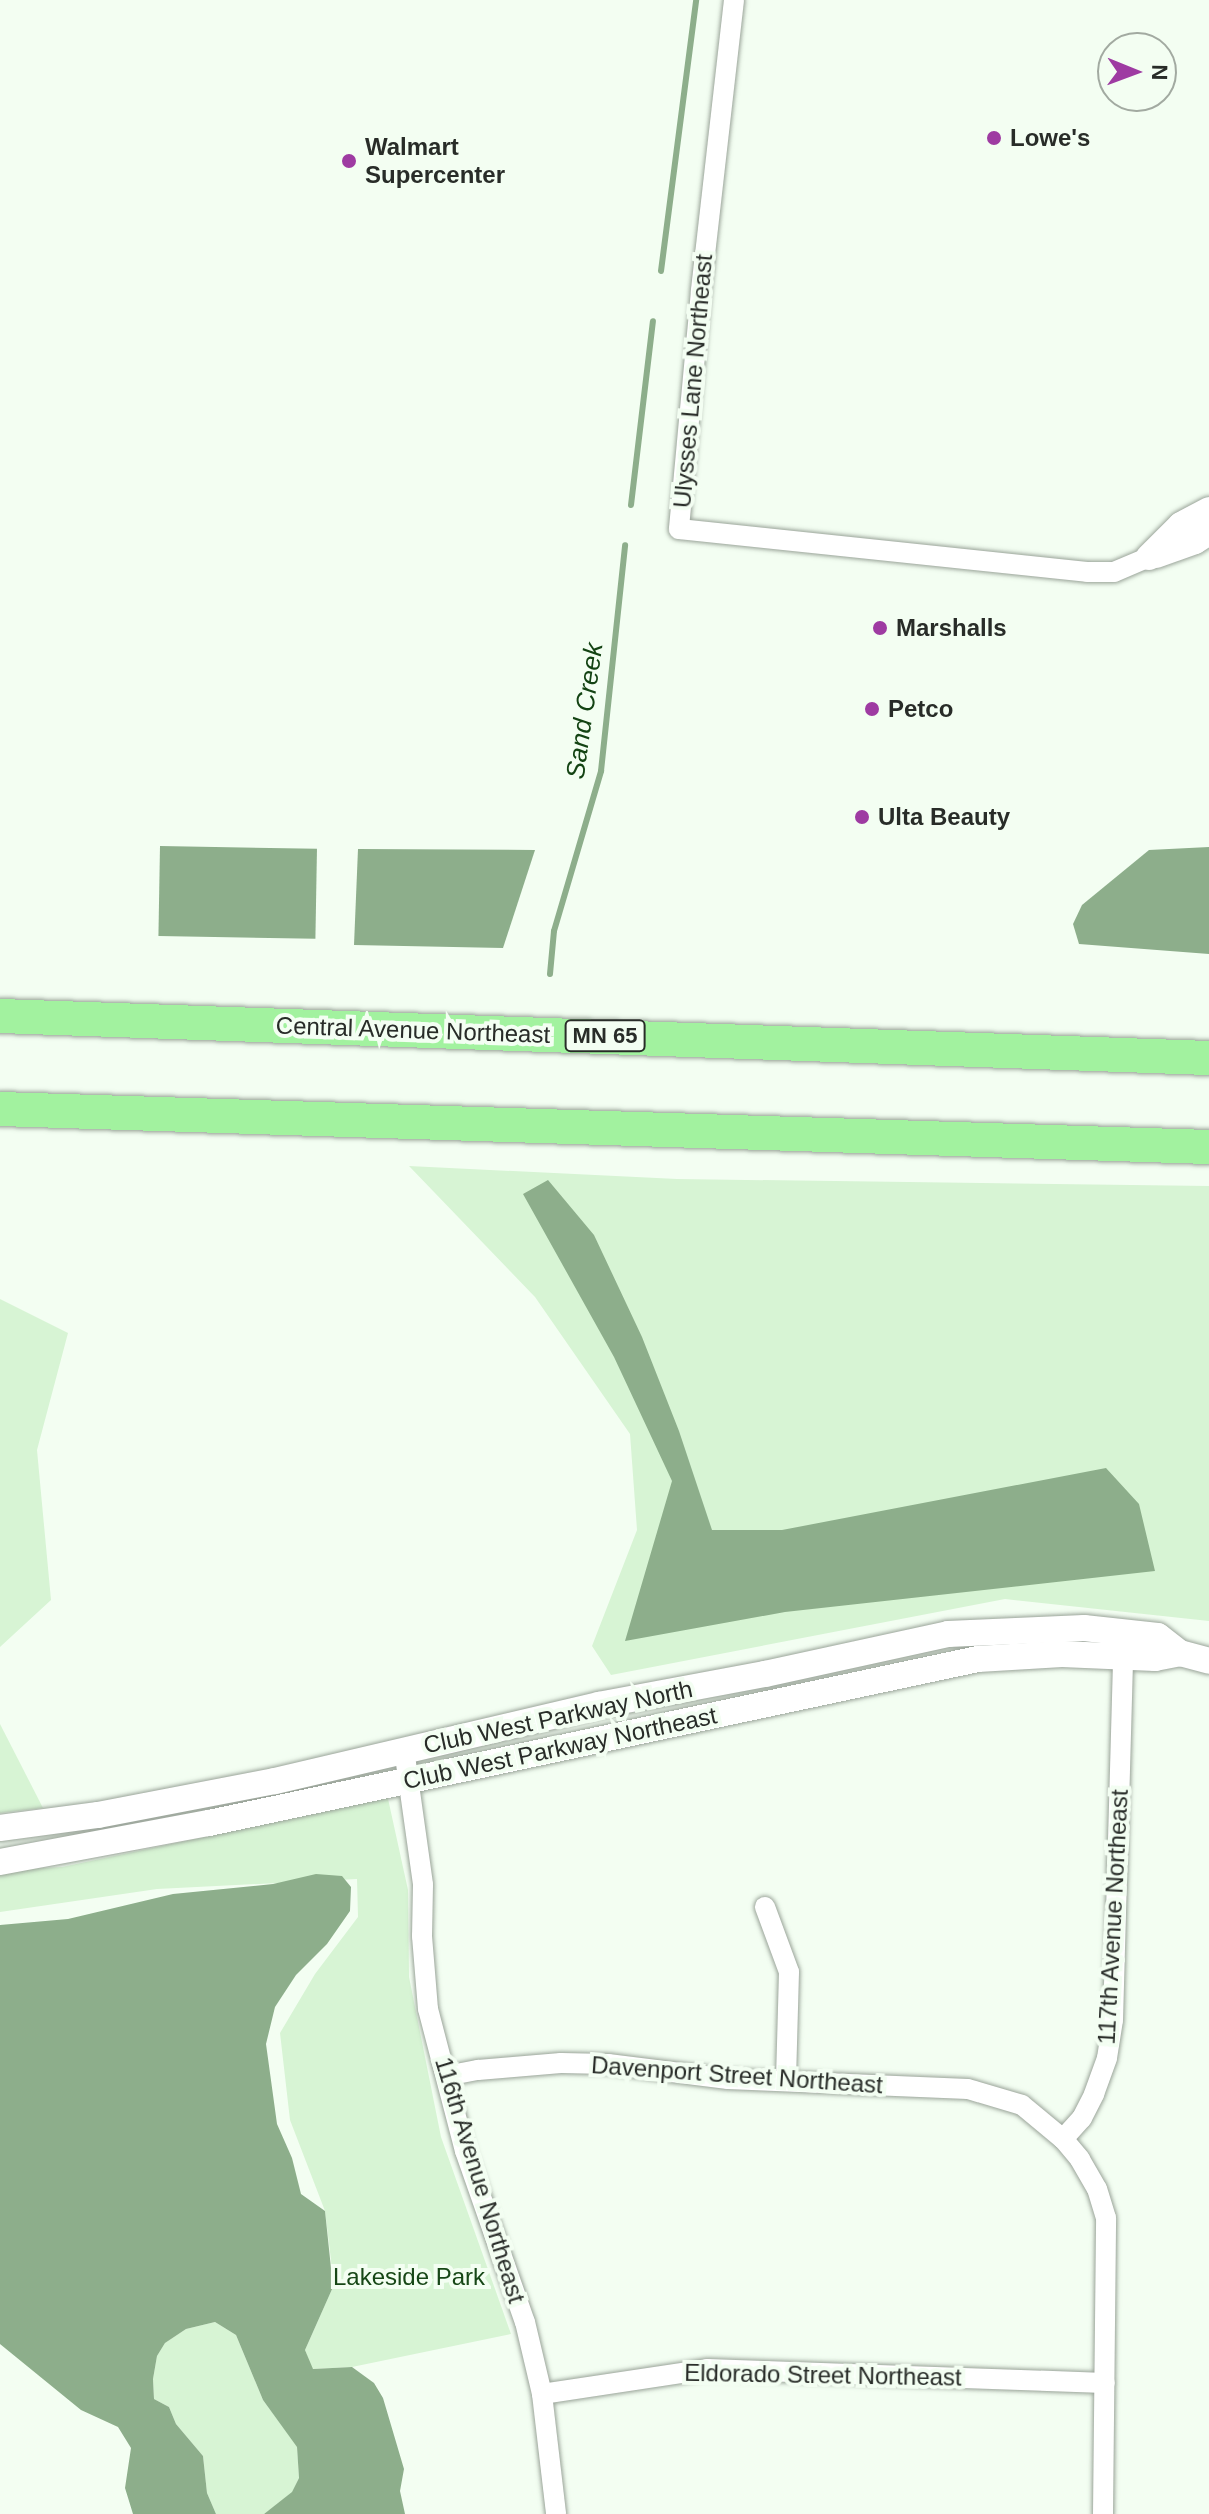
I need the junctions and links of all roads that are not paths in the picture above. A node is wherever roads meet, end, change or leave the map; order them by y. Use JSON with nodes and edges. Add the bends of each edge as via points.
{"nodes":[{"id":1,"x":734,"y":0,"type":"edge"},
{"id":2,"x":1209,"y":510,"type":"edge"},
{"id":3,"x":1209,"y":532,"type":"edge"},
{"id":4,"x":1149,"y":557,"type":"junction"},
{"id":5,"x":0,"y":1016,"type":"edge"},
{"id":6,"x":1209,"y":1058,"type":"edge"},
{"id":7,"x":0,"y":1109,"type":"edge"},
{"id":8,"x":1209,"y":1147,"type":"edge"},
{"id":9,"x":1118,"y":1632,"type":"junction"},
{"id":10,"x":1180,"y":1653,"type":"junction"},
{"id":11,"x":1123,"y":1659,"type":"junction"},
{"id":12,"x":1209,"y":1661,"type":"edge"},
{"id":13,"x":404,"y":1749,"type":"junction"},
{"id":14,"x":409,"y":1781,"type":"junction"},
{"id":15,"x":0,"y":1828,"type":"edge"},
{"id":16,"x":0,"y":1862,"type":"edge"},
{"id":17,"x":765,"y":1907,"type":"dead end"},
{"id":18,"x":446,"y":2076,"type":"junction"},
{"id":19,"x":786,"y":2080,"type":"junction"},
{"id":20,"x":1063,"y":2139,"type":"junction"},
{"id":21,"x":1105,"y":2383,"type":"junction"},
{"id":22,"x":542,"y":2394,"type":"junction"},
{"id":23,"x":556,"y":2514,"type":"edge"},
{"id":24,"x":1103,"y":2514,"type":"edge"}],
"edges":[{"from":1,"to":4,"type":"street","name":"Ulysses Lane Northeast","via":[[679,529],[1087,572],[1114,572]]},
{"from":2,"to":4,"type":"street","via":[[1181,525]]},
{"from":3,"to":4,"type":"street"},
{"from":5,"to":6,"type":"highway","name":"Central Avenue Northeast","number":"MN 65"},
{"from":7,"to":8,"type":"highway"},
{"from":9,"to":10,"type":"street","name":"Club West Parkway North","via":[[1158,1636]]},
{"from":9,"to":11,"type":"street","name":"117th Avenue Northeast"},
{"from":9,"to":13,"type":"street","name":"Club West Parkway North","via":[[1017,1629],[948,1634]]},
{"from":10,"to":11,"type":"street","name":"Club West Parkway Northeast"},
{"from":10,"to":12,"type":"street"},
{"from":11,"to":14,"type":"street","name":"Club West Parkway Northeast","via":[[1062,1654],[978,1659]]},
{"from":11,"to":20,"type":"street","name":"117th Avenue Northeast","via":[[1113,2020],[1094,2094]]},
{"from":13,"to":14,"type":"street","name":"116th Avenue Northeast"},
{"from":13,"to":15,"type":"street","name":"Club West Parkway North","via":[[275,1781]]},
{"from":14,"to":16,"type":"street","name":"Club West Parkway Northeast"},
{"from":14,"to":18,"type":"street","name":"116th Avenue Northeast","via":[[423,1885],[428,2009]]},
{"from":17,"to":19,"type":"street","via":[[789,1972]]},
{"from":18,"to":19,"type":"street","name":"Davenport Street Northeast","via":[[561,2063]]},
{"from":18,"to":22,"type":"street","name":"116th Avenue Northeast","via":[[465,2151],[525,2322]]},
{"from":19,"to":20,"type":"street","name":"Davenport Street Northeast","via":[[997,2095],[1022,2105]]},
{"from":20,"to":21,"type":"street","via":[[1091,2179],[1106,2218]]},
{"from":21,"to":22,"type":"street","name":"Eldorado Street Northeast","via":[[707,2369]]},
{"from":21,"to":24,"type":"street"},
{"from":22,"to":23,"type":"street","name":"116th Avenue Northeast"}]}
